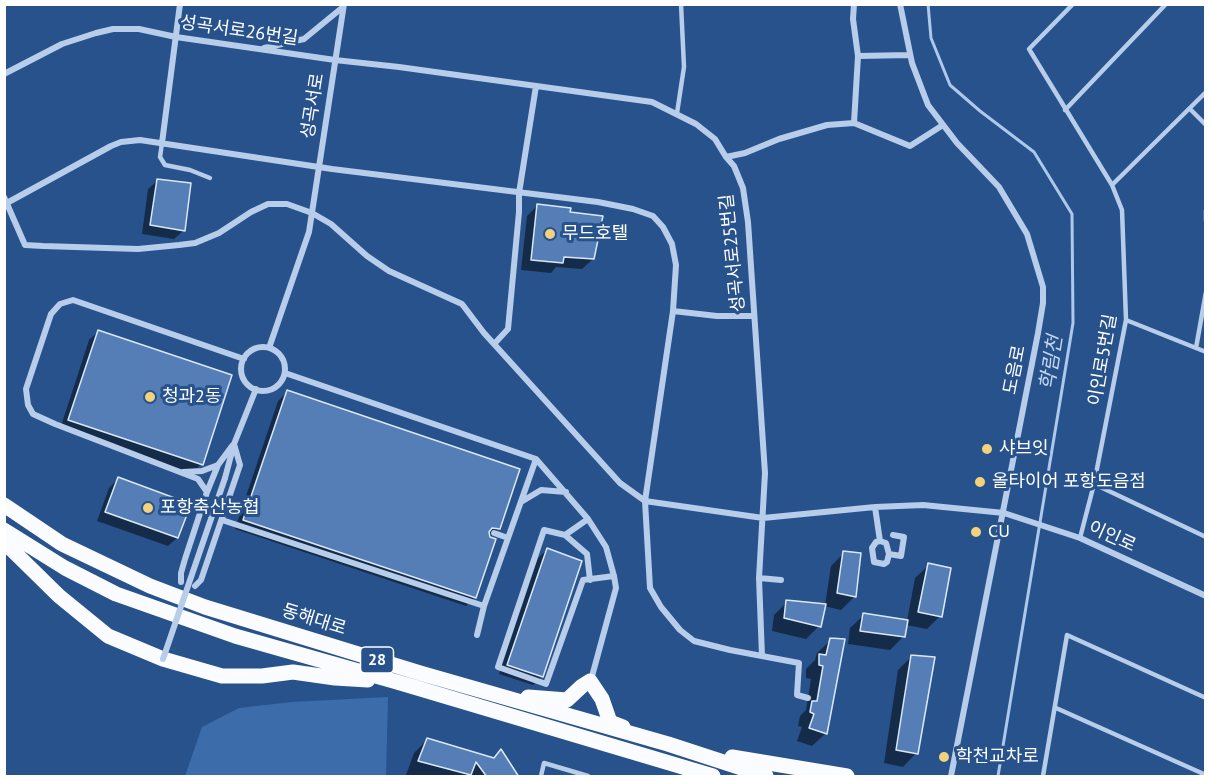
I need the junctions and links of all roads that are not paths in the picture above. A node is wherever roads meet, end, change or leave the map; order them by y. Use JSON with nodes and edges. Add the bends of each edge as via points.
{"nodes":[{"id":1,"x":180,"y":4,"type":"edge"},
{"id":2,"x":681,"y":4,"type":"edge"},
{"id":3,"x":854,"y":4,"type":"edge"},
{"id":4,"x":900,"y":4,"type":"edge"},
{"id":5,"x":1073,"y":4,"type":"edge"},
{"id":6,"x":1166,"y":4,"type":"edge"},
{"id":7,"x":344,"y":5,"type":"edge"},
{"id":8,"x":176,"y":37,"type":"junction"},
{"id":9,"x":260,"y":49,"type":"junction"},
{"id":10,"x":910,"y":55,"type":"junction"},
{"id":11,"x":858,"y":56,"type":"junction"},
{"id":12,"x":335,"y":60,"type":"junction"},
{"id":13,"x":4,"y":74,"type":"edge"},
{"id":14,"x":536,"y":86,"type":"junction"},
{"id":15,"x":1206,"y":92,"type":"edge"},
{"id":16,"x":1190,"y":109,"type":"junction"},
{"id":17,"x":1065,"y":110,"type":"junction"},
{"id":18,"x":677,"y":113,"type":"junction"},
{"id":19,"x":854,"y":123,"type":"junction"},
{"id":20,"x":1206,"y":124,"type":"edge"},
{"id":21,"x":944,"y":126,"type":"junction"},
{"id":22,"x":162,"y":143,"type":"junction"},
{"id":23,"x":726,"y":157,"type":"junction"},
{"id":24,"x":319,"y":166,"type":"junction"},
{"id":25,"x":210,"y":178,"type":"dead end"},
{"id":26,"x":1112,"y":185,"type":"junction"},
{"id":27,"x":519,"y":194,"type":"junction"},
{"id":28,"x":6,"y":201,"type":"edge"},
{"id":29,"x":1206,"y":210,"type":"edge"},
{"id":30,"x":312,"y":213,"type":"junction"},
{"id":31,"x":1206,"y":221,"type":"edge"},
{"id":32,"x":1206,"y":292,"type":"edge"},
{"id":33,"x":673,"y":311,"type":"junction"},
{"id":34,"x":754,"y":316,"type":"junction"},
{"id":35,"x":1125,"y":320,"type":"junction"},
{"id":36,"x":495,"y":343,"type":"junction"},
{"id":37,"x":269,"y":348,"type":"junction"},
{"id":38,"x":1196,"y":348,"type":"junction"},
{"id":39,"x":1206,"y":352,"type":"edge"},
{"id":40,"x":244,"y":359,"type":"junction"},
{"id":41,"x":285,"y":373,"type":"junction"},
{"id":42,"x":256,"y":389,"type":"junction"},
{"id":43,"x":234,"y":444,"type":"junction"},
{"id":44,"x":536,"y":459,"type":"junction"},
{"id":45,"x":218,"y":465,"type":"junction"},
{"id":46,"x":179,"y":472,"type":"junction"},
{"id":47,"x":1094,"y":484,"type":"junction"},
{"id":48,"x":207,"y":492,"type":"junction"},
{"id":49,"x":566,"y":492,"type":"junction"},
{"id":50,"x":645,"y":501,"type":"junction"},
{"id":51,"x":520,"y":503,"type":"junction"},
{"id":52,"x":4,"y":506,"type":"edge"},
{"id":53,"x":875,"y":507,"type":"junction"},
{"id":54,"x":1004,"y":513,"type":"junction"},
{"id":55,"x":764,"y":518,"type":"junction"},
{"id":56,"x":588,"y":519,"type":"junction"},
{"id":57,"x":222,"y":520,"type":"junction"},
{"id":58,"x":4,"y":530,"type":"edge"},
{"id":59,"x":494,"y":533,"type":"dead end"},
{"id":60,"x":893,"y":535,"type":"dead end"},
{"id":61,"x":565,"y":536,"type":"junction"},
{"id":62,"x":1206,"y":537,"type":"edge"},
{"id":63,"x":508,"y":538,"type":"junction"},
{"id":64,"x":1080,"y":538,"type":"junction"},
{"id":65,"x":880,"y":541,"type":"junction"},
{"id":66,"x":4,"y":542,"type":"edge"},
{"id":67,"x":888,"y":554,"type":"junction"},
{"id":68,"x":614,"y":576,"type":"junction"},
{"id":69,"x":759,"y":578,"type":"junction"},
{"id":70,"x":590,"y":580,"type":"junction"},
{"id":71,"x":781,"y":580,"type":"dead end"},
{"id":72,"x":181,"y":582,"type":"dead end"},
{"id":73,"x":195,"y":586,"type":"dead end"},
{"id":74,"x":1206,"y":597,"type":"edge"},
{"id":75,"x":484,"y":606,"type":"junction"},
{"id":76,"x":477,"y":635,"type":"dead end"},
{"id":77,"x":762,"y":656,"type":"junction"},
{"id":78,"x":163,"y":659,"type":"junction"},
{"id":79,"x":590,"y":681,"type":"junction"},
{"id":80,"x":397,"y":682,"type":"junction"},
{"id":81,"x":491,"y":693,"type":"junction"},
{"id":82,"x":808,"y":698,"type":"dead end"},
{"id":83,"x":1206,"y":698,"type":"edge"},
{"id":84,"x":1056,"y":708,"type":"junction"},
{"id":85,"x":668,"y":744,"type":"junction"},
{"id":86,"x":641,"y":755,"type":"junction"},
{"id":87,"x":1206,"y":775,"type":"edge"},
{"id":88,"x":541,"y":777,"type":"edge"},
{"id":89,"x":588,"y":777,"type":"edge"},
{"id":90,"x":682,"y":777,"type":"edge"},
{"id":91,"x":713,"y":777,"type":"edge"},
{"id":92,"x":766,"y":777,"type":"edge"},
{"id":93,"x":848,"y":777,"type":"edge"},
{"id":94,"x":951,"y":777,"type":"edge"},
{"id":95,"x":1043,"y":777,"type":"edge"}],
"edges":[{"from":1,"to":8,"type":"street"},
{"from":2,"to":18,"type":"lane","via":[[684,66]]},
{"from":3,"to":11,"type":"street"},
{"from":4,"to":10,"type":"street","name":"도음로"},
{"from":5,"to":17,"type":"lane","name":"이인로5번길","via":[[1029,49]]},
{"from":6,"to":17,"type":"lane"},
{"from":7,"to":9,"type":"street","via":[[304,39]]},
{"from":7,"to":12,"type":"street","name":"성곡서로"},
{"from":8,"to":9,"type":"street","name":"성곡서로26번길"},
{"from":8,"to":13,"type":"street","name":"성곡서로26번길","via":[[140,29],[113,29],[62,44]]},
{"from":8,"to":22,"type":"street"},
{"from":9,"to":12,"type":"street","name":"성곡서로26번길"},
{"from":10,"to":11,"type":"street"},
{"from":10,"to":21,"type":"street","name":"도음로","via":[[928,105]]},
{"from":11,"to":19,"type":"street"},
{"from":12,"to":14,"type":"street","name":"성곡서로25번길"},
{"from":12,"to":24,"type":"street","name":"성곡서로"},
{"from":14,"to":18,"type":"street","name":"성곡서로25번길","via":[[652,102]]},
{"from":14,"to":27,"type":"street"},
{"from":15,"to":16,"type":"lane"},
{"from":16,"to":20,"type":"lane"},
{"from":16,"to":26,"type":"lane"},
{"from":17,"to":26,"type":"lane","name":"이인로5번길"},
{"from":18,"to":23,"type":"street","name":"성곡서로25번길","via":[[715,139]]},
{"from":19,"to":21,"type":"street","via":[[910,146]]},
{"from":19,"to":23,"type":"street","via":[[826,125]]},
{"from":21,"to":54,"type":"street","name":"도음로","via":[[999,188],[1027,234],[1043,286],[1038,333]]},
{"from":22,"to":24,"type":"street"},
{"from":22,"to":25,"type":"lane","via":[[160,157],[165,165]]},
{"from":22,"to":28,"type":"street","via":[[121,142]]},
{"from":23,"to":34,"type":"street","name":"성곡서로25번길","via":[[743,188]]},
{"from":24,"to":27,"type":"street"},
{"from":24,"to":30,"type":"street","name":"성곡서로"},
{"from":26,"to":35,"type":"lane","name":"이인로5번길","via":[[1122,210]]},
{"from":27,"to":33,"type":"street","via":[[610,204],[653,216],[672,244],[676,265]]},
{"from":27,"to":36,"type":"street","via":[[508,329]]},
{"from":28,"to":30,"type":"street","via":[[25,245],[43,246],[138,249],[179,245],[219,233],[268,204],[287,204]]},
{"from":29,"to":31,"type":"lane"},
{"from":30,"to":36,"type":"street","via":[[389,271],[462,304]]},
{"from":30,"to":37,"type":"street","name":"성곡서로"},
{"from":32,"to":38,"type":"lane"},
{"from":33,"to":34,"type":"street"},
{"from":33,"to":50,"type":"street"},
{"from":34,"to":55,"type":"street","name":"성곡서로25번길","via":[[765,472]]},
{"from":35,"to":38,"type":"lane"},
{"from":35,"to":47,"type":"lane","name":"이인로5번길"},
{"from":36,"to":50,"type":"street","via":[[620,483]]},
{"from":37,"to":40,"type":"street","via":[[254,349]]},
{"from":37,"to":41,"type":"street","via":[[283,360]]},
{"from":38,"to":39,"type":"lane"},
{"from":40,"to":42,"type":"street","via":[[242,373],[249,386]]},
{"from":40,"to":46,"type":"street","via":[[74,300],[60,304],[51,314],[26,389],[33,414]]},
{"from":41,"to":42,"type":"street","via":[[271,389]]},
{"from":41,"to":44,"type":"street"},
{"from":42,"to":43,"type":"street"},
{"from":43,"to":45,"type":"street"},
{"from":43,"to":57,"type":"street","via":[[240,465]]},
{"from":43,"to":78,"type":"street","bridge":true},
{"from":44,"to":49,"type":"street"},
{"from":44,"to":51,"type":"street"},
{"from":45,"to":46,"type":"street","via":[[202,471]]},
{"from":45,"to":48,"type":"street"},
{"from":46,"to":48,"type":"street","via":[[198,479]]},
{"from":47,"to":62,"type":"lane"},
{"from":47,"to":64,"type":"lane","name":"이인로5번길"},
{"from":48,"to":72,"type":"street"},
{"from":49,"to":51,"type":"street","via":[[541,490]]},
{"from":49,"to":56,"type":"street"},
{"from":50,"to":55,"type":"street","name":"이인로"},
{"from":50,"to":77,"type":"street","via":[[650,588],[661,607],[694,641]]},
{"from":51,"to":63,"type":"street"},
{"from":52,"to":81,"type":"main road","name":"동해대로","number":"28","via":[[62,544],[150,586],[205,607]]},
{"from":53,"to":54,"type":"street","name":"이인로","via":[[923,505]]},
{"from":53,"to":55,"type":"street","name":"이인로"},
{"from":53,"to":65,"type":"street"},
{"from":54,"to":64,"type":"street","name":"이인로"},
{"from":54,"to":94,"type":"street","name":"도음로"},
{"from":55,"to":69,"type":"street","name":"성곡서로25번길"},
{"from":56,"to":61,"type":"street"},
{"from":56,"to":68,"type":"street","via":[[606,547]]},
{"from":57,"to":73,"type":"street","via":[[201,580]]},
{"from":57,"to":75,"type":"street"},
{"from":58,"to":80,"type":"main road","via":[[116,594],[236,636]]},
{"from":59,"to":63,"type":"street"},
{"from":60,"to":67,"type":"street","via":[[903,537],[901,556]]},
{"from":61,"to":70,"type":"street","via":[[586,555]]},
{"from":61,"to":70,"type":"street","via":[[544,530],[498,667],[546,684],[583,580]]},
{"from":63,"to":75,"type":"street"},
{"from":64,"to":74,"type":"street","name":"이인로"},
{"from":65,"to":67,"type":"street","via":[[886,543]]},
{"from":65,"to":67,"type":"street","via":[[872,548],[874,562],[884,564]]},
{"from":66,"to":78,"type":"main road","via":[[108,636]]},
{"from":68,"to":70,"type":"street"},
{"from":68,"to":79,"type":"street","via":[[616,588],[607,628]]},
{"from":69,"to":71,"type":"street"},
{"from":69,"to":77,"type":"street","name":"성곡서로25번길"},
{"from":75,"to":76,"type":"street"},
{"from":77,"to":82,"type":"street","via":[[799,663],[797,695]]},
{"from":78,"to":80,"type":"main road","via":[[222,676],[293,672]]},
{"from":79,"to":81,"type":"main road","via":[[567,700]]},
{"from":79,"to":85,"type":"main road","via":[[610,722]]},
{"from":80,"to":86,"type":"main road"},
{"from":81,"to":85,"type":"main road","name":"동해대로","number":"28"},
{"from":83,"to":84,"type":"lane","via":[[1067,635]]},
{"from":84,"to":87,"type":"lane"},
{"from":84,"to":95,"type":"lane"},
{"from":85,"to":92,"type":"main road","name":"동해대로","number":"28"},
{"from":85,"to":93,"type":"main road"},
{"from":86,"to":90,"type":"main road"},
{"from":86,"to":91,"type":"main road"},
{"from":88,"to":89,"type":"lane","via":[[544,763]]}]}
